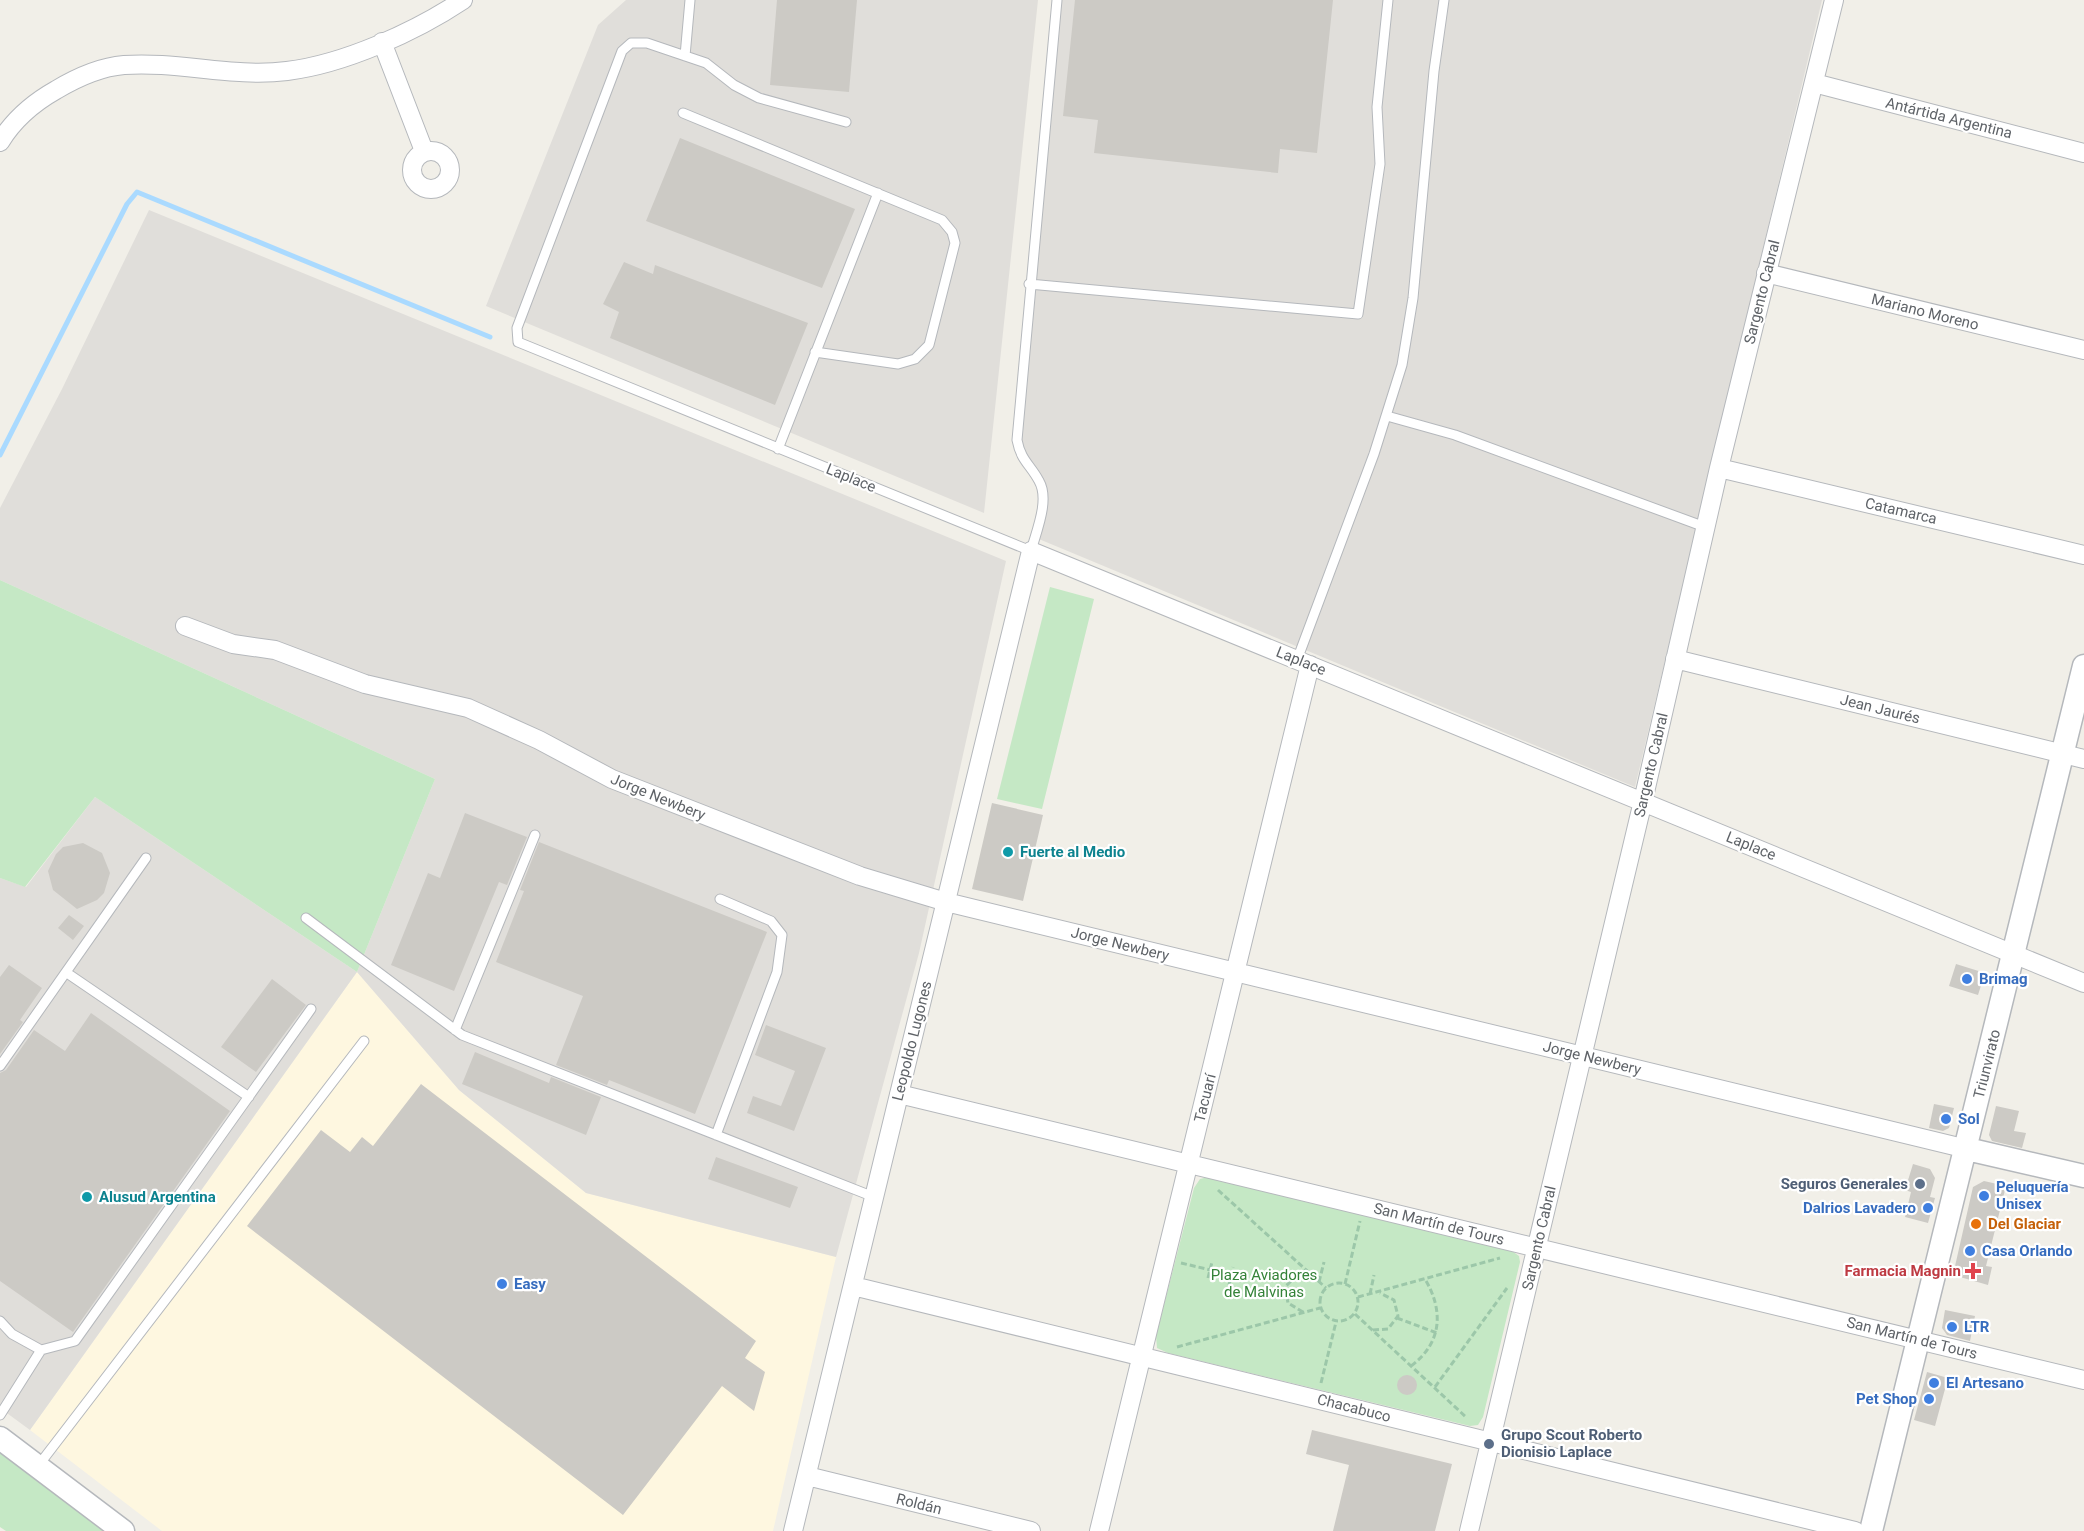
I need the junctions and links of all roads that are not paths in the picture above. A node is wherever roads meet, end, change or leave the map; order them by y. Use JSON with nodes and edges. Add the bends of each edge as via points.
{"nodes":[{"id":1,"x":463,"y":0,"type":"edge"},
{"id":2,"x":690,"y":0,"type":"edge"},
{"id":3,"x":1056,"y":0,"type":"edge"},
{"id":4,"x":1388,"y":0,"type":"edge"},
{"id":5,"x":1444,"y":0,"type":"edge"},
{"id":6,"x":1833,"y":0,"type":"edge"},
{"id":7,"x":382,"y":42,"type":"junction"},
{"id":8,"x":685,"y":56,"type":"junction"},
{"id":9,"x":1814,"y":83,"type":"junction"},
{"id":10,"x":683,"y":113,"type":"dead end"},
{"id":11,"x":846,"y":122,"type":"dead end"},
{"id":12,"x":0,"y":142,"type":"edge"},
{"id":13,"x":424,"y":152,"type":"dead end"},
{"id":14,"x":2084,"y":153,"type":"edge"},
{"id":15,"x":878,"y":193,"type":"junction"},
{"id":16,"x":1766,"y":273,"type":"junction"},
{"id":17,"x":1029,"y":284,"type":"junction"},
{"id":18,"x":2084,"y":350,"type":"edge"},
{"id":19,"x":815,"y":352,"type":"junction"},
{"id":20,"x":1387,"y":416,"type":"junction"},
{"id":21,"x":778,"y":449,"type":"junction"},
{"id":22,"x":1719,"y":468,"type":"junction"},
{"id":23,"x":1705,"y":527,"type":"junction"},
{"id":24,"x":1031,"y":551,"type":"junction"},
{"id":25,"x":2084,"y":555,"type":"edge"},
{"id":26,"x":185,"y":626,"type":"dead end"},
{"id":27,"x":1675,"y":659,"type":"junction"},
{"id":28,"x":1304,"y":662,"type":"junction"},
{"id":29,"x":2084,"y":666,"type":"edge"},
{"id":30,"x":2073,"y":757,"type":"edge"},
{"id":31,"x":1643,"y":801,"type":"junction"},
{"id":32,"x":535,"y":835,"type":"dead end"},
{"id":33,"x":146,"y":858,"type":"dead end"},
{"id":34,"x":720,"y":899,"type":"dead end"},
{"id":35,"x":946,"y":902,"type":"junction"},
{"id":36,"x":306,"y":918,"type":"dead end"},
{"id":37,"x":2014,"y":954,"type":"junction"},
{"id":38,"x":1236,"y":972,"type":"junction"},
{"id":39,"x":66,"y":973,"type":"junction"},
{"id":40,"x":2084,"y":983,"type":"edge"},
{"id":41,"x":311,"y":1010,"type":"dead end"},
{"id":42,"x":455,"y":1030,"type":"junction"},
{"id":43,"x":364,"y":1041,"type":"dead end"},
{"id":44,"x":1582,"y":1056,"type":"junction"},
{"id":45,"x":0,"y":1066,"type":"edge"},
{"id":46,"x":899,"y":1094,"type":"junction"},
{"id":47,"x":249,"y":1097,"type":"junction"},
{"id":48,"x":716,"y":1135,"type":"junction"},
{"id":49,"x":1967,"y":1149,"type":"junction"},
{"id":50,"x":1189,"y":1164,"type":"junction"},
{"id":51,"x":2084,"y":1176,"type":"edge"},
{"id":52,"x":874,"y":1197,"type":"junction"},
{"id":53,"x":1537,"y":1248,"type":"junction"},
{"id":54,"x":853,"y":1286,"type":"junction"},
{"id":55,"x":0,"y":1321,"type":"edge"},
{"id":56,"x":1920,"y":1340,"type":"junction"},
{"id":57,"x":41,"y":1350,"type":"junction"},
{"id":58,"x":1142,"y":1357,"type":"junction"},
{"id":59,"x":2084,"y":1380,"type":"edge"},
{"id":60,"x":0,"y":1415,"type":"edge"},
{"id":61,"x":0,"y":1438,"type":"edge"},
{"id":62,"x":1491,"y":1440,"type":"junction"},
{"id":63,"x":38,"y":1466,"type":"junction"},
{"id":64,"x":807,"y":1476,"type":"junction"},
{"id":65,"x":123,"y":1531,"type":"edge"},
{"id":66,"x":793,"y":1531,"type":"edge"},
{"id":67,"x":1031,"y":1531,"type":"edge"},
{"id":68,"x":1099,"y":1531,"type":"edge"},
{"id":69,"x":1469,"y":1531,"type":"edge"},
{"id":70,"x":1855,"y":1531,"type":"edge"},
{"id":71,"x":1871,"y":1531,"type":"edge"}],
"edges":[{"from":1,"to":7,"type":"street"},
{"from":2,"to":8,"type":"lane"},
{"from":3,"to":17,"type":"lane"},
{"from":4,"to":17,"type":"lane","via":[[1377,107],[1380,164],[1358,314]]},
{"from":5,"to":20,"type":"lane","via":[[1413,298],[1402,365]]},
{"from":6,"to":9,"type":"street","name":"Sargento Cabral"},
{"from":7,"to":12,"type":"street","via":[[322,64],[286,72],[130,65],[93,72],[39,99],[9,127]]},
{"from":7,"to":13,"type":"street"},
{"from":8,"to":11,"type":"lane","via":[[706,63],[759,98]]},
{"from":8,"to":21,"type":"lane","name":"Laplace","via":[[646,43],[631,43],[622,51],[517,328],[518,342]]},
{"from":9,"to":14,"type":"street","name":"Antártida Argentina"},
{"from":9,"to":16,"type":"street","name":"Sargento Cabral"},
{"from":10,"to":15,"type":"lane"},
{"from":15,"to":19,"type":"lane"},
{"from":15,"to":19,"type":"lane","via":[[942,220],[955,243],[929,345],[915,359],[898,364]]},
{"from":16,"to":18,"type":"street","name":"Mariano Moreno"},
{"from":16,"to":22,"type":"street","name":"Sargento Cabral"},
{"from":17,"to":24,"type":"lane","via":[[1017,440],[1020,457],[1041,483],[1043,504]]},
{"from":19,"to":21,"type":"lane"},
{"from":20,"to":23,"type":"lane","via":[[1455,435]]},
{"from":20,"to":28,"type":"lane"},
{"from":21,"to":24,"type":"lane","name":"Laplace"},
{"from":22,"to":23,"type":"street","name":"Sargento Cabral"},
{"from":22,"to":25,"type":"street","name":"Catamarca"},
{"from":23,"to":27,"type":"street","name":"Sargento Cabral"},
{"from":24,"to":28,"type":"street","name":"Laplace"},
{"from":24,"to":35,"type":"street","name":"Leopoldo Lugones"},
{"from":26,"to":35,"type":"street","name":"Jorge Newbery","via":[[233,644],[275,650],[365,684],[468,708],[612,779],[860,876]]},
{"from":27,"to":30,"type":"street","name":"Jean Jaurés"},
{"from":27,"to":31,"type":"street","name":"Sargento Cabral"},
{"from":28,"to":31,"type":"street","name":"Laplace"},
{"from":28,"to":38,"type":"street","name":"Tacuarí"},
{"from":29,"to":30,"type":"street","name":"Triunvirato"},
{"from":30,"to":37,"type":"street","name":"Triunvirato"},
{"from":31,"to":37,"type":"street","name":"Laplace"},
{"from":31,"to":44,"type":"street","name":"Sargento Cabral"},
{"from":32,"to":42,"type":"lane"},
{"from":33,"to":39,"type":"lane"},
{"from":34,"to":48,"type":"lane","via":[[771,921],[782,935],[777,972]]},
{"from":35,"to":38,"type":"street","name":"Jorge Newbery"},
{"from":35,"to":46,"type":"street","name":"Leopoldo Lugones"},
{"from":36,"to":42,"type":"lane"},
{"from":37,"to":40,"type":"street","name":"Laplace"},
{"from":37,"to":49,"type":"street","name":"Triunvirato"},
{"from":38,"to":44,"type":"street","name":"Jorge Newbery"},
{"from":38,"to":50,"type":"street","name":"Tacuarí"},
{"from":39,"to":45,"type":"lane"},
{"from":39,"to":47,"type":"lane"},
{"from":41,"to":47,"type":"lane"},
{"from":42,"to":48,"type":"lane"},
{"from":43,"to":63,"type":"lane"},
{"from":44,"to":49,"type":"street","name":"Jorge Newbery"},
{"from":44,"to":53,"type":"street","name":"Sargento Cabral"},
{"from":46,"to":50,"type":"street","name":"San Martín de Tours"},
{"from":46,"to":52,"type":"street","name":"Leopoldo Lugones"},
{"from":47,"to":57,"type":"lane","via":[[75,1341]]},
{"from":48,"to":52,"type":"lane"},
{"from":49,"to":51,"type":"street","name":"Jorge Newbery"},
{"from":49,"to":56,"type":"street","name":"Triunvirato"},
{"from":50,"to":53,"type":"street","name":"San Martín de Tours"},
{"from":50,"to":58,"type":"street","name":"Tacuarí"},
{"from":52,"to":54,"type":"street","name":"Leopoldo Lugones"},
{"from":53,"to":56,"type":"street","name":"San Martín de Tours"},
{"from":53,"to":62,"type":"street","name":"Sargento Cabral"},
{"from":54,"to":58,"type":"street","name":"Chacabuco"},
{"from":54,"to":64,"type":"street","name":"Leopoldo Lugones"},
{"from":55,"to":57,"type":"lane","via":[[12,1334]]},
{"from":56,"to":59,"type":"street","name":"San Martín de Tours"},
{"from":56,"to":71,"type":"street","name":"Triunvirato"},
{"from":57,"to":60,"type":"lane"},
{"from":58,"to":62,"type":"street","name":"Chacabuco"},
{"from":58,"to":68,"type":"street","name":"Tacuarí"},
{"from":61,"to":63,"type":"street"},
{"from":62,"to":69,"type":"street","name":"Sargento Cabral"},
{"from":62,"to":70,"type":"street","name":"Chacabuco"},
{"from":63,"to":65,"type":"street"},
{"from":64,"to":66,"type":"street","name":"Leopoldo Lugones"},
{"from":64,"to":67,"type":"street","name":"Roldán"}]}
